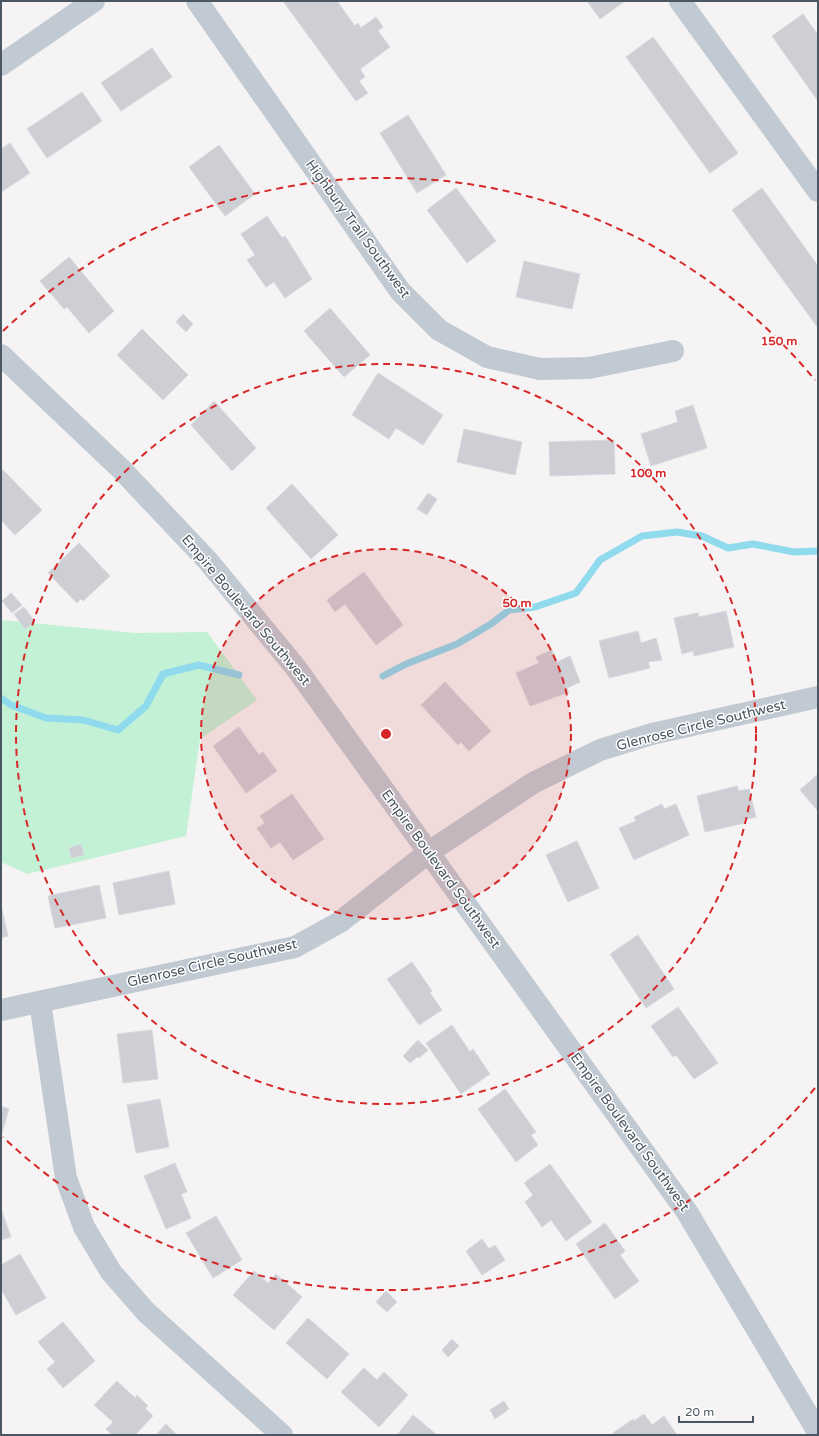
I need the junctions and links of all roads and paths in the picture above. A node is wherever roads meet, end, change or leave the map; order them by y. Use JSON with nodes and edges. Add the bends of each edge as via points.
{"nodes":[{"id":1,"x":94,"y":1,"type":"edge"},
{"id":2,"x":197,"y":1,"type":"edge"},
{"id":3,"x":680,"y":1,"type":"edge"},
{"id":4,"x":1,"y":65,"type":"edge"},
{"id":5,"x":818,"y":192,"type":"edge"},
{"id":6,"x":673,"y":351,"type":"dead end"},
{"id":7,"x":1,"y":355,"type":"edge"},
{"id":8,"x":818,"y":697,"type":"edge"},
{"id":9,"x":429,"y":852,"type":"junction"},
{"id":10,"x":40,"y":1002,"type":"junction"},
{"id":11,"x":1,"y":1010,"type":"edge"},
{"id":12,"x":818,"y":1432,"type":"edge"},
{"id":13,"x":282,"y":1435,"type":"edge"}],
"edges":[{"from":1,"to":4,"type":"street"},
{"from":2,"to":6,"type":"street","name":"Highbury Trail Southwest","via":[[400,292],[439,330],[487,357],[540,369],[588,368]]},
{"from":3,"to":5,"type":"street"},
{"from":7,"to":9,"type":"street","name":"Empire Boulevard Southwest","via":[[122,470],[208,561],[296,668]]},
{"from":8,"to":9,"type":"street","name":"Glenrose Circle Southwest","via":[[652,734],[600,750],[533,783]]},
{"from":9,"to":10,"type":"street","name":"Glenrose Circle Southwest","via":[[340,922],[295,947]]},
{"from":9,"to":12,"type":"street","name":"Empire Boulevard Southwest","via":[[687,1212]]},
{"from":10,"to":11,"type":"street","name":"Glenrose Circle Southwest"},
{"from":10,"to":13,"type":"street","via":[[66,1178],[84,1227],[111,1272],[146,1312]]}]}
